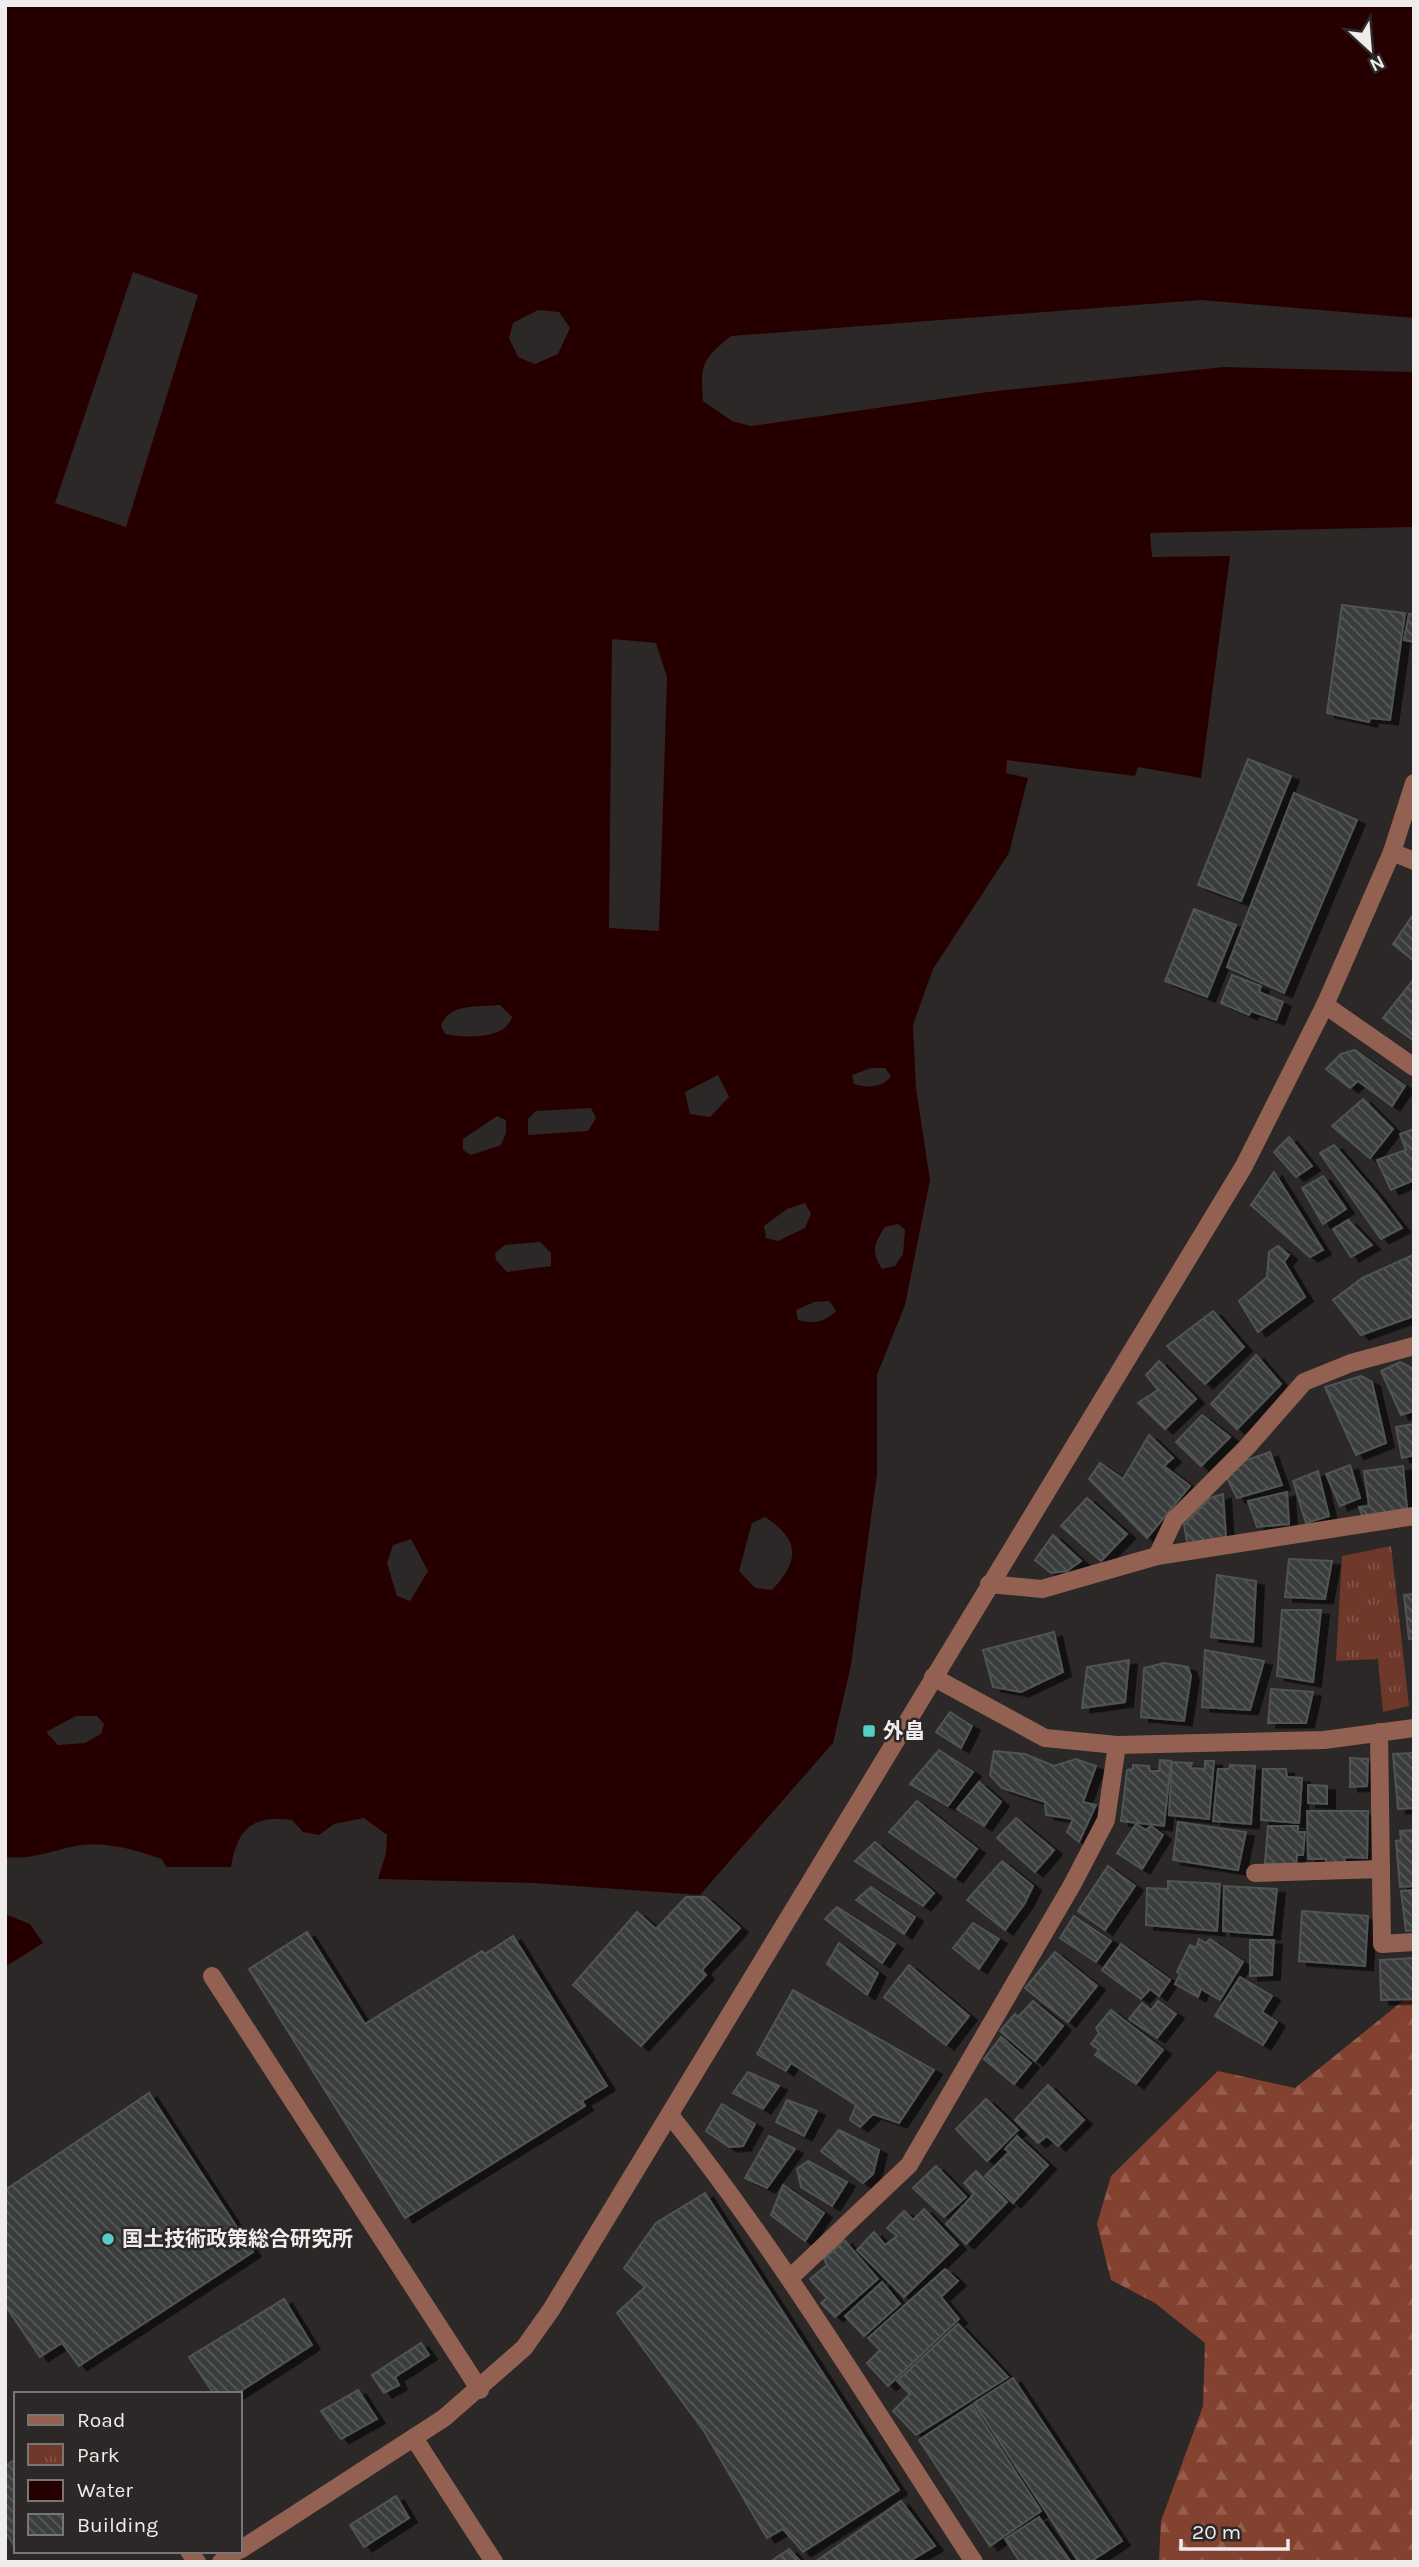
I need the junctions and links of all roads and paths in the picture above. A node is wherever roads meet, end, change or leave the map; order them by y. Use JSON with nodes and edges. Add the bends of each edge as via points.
{"nodes":[{"id":1,"x":1414,"y":783,"type":"edge"},
{"id":2,"x":1392,"y":852,"type":"junction"},
{"id":3,"x":1414,"y":861,"type":"edge"},
{"id":4,"x":1325,"y":1004,"type":"junction"},
{"id":5,"x":1414,"y":1067,"type":"edge"},
{"id":6,"x":1414,"y":1346,"type":"edge"},
{"id":7,"x":1414,"y":1516,"type":"edge"},
{"id":8,"x":1157,"y":1556,"type":"junction"},
{"id":9,"x":989,"y":1584,"type":"junction"},
{"id":10,"x":933,"y":1677,"type":"junction"},
{"id":11,"x":1414,"y":1728,"type":"edge"},
{"id":12,"x":1379,"y":1732,"type":"junction"},
{"id":13,"x":1117,"y":1745,"type":"junction"},
{"id":14,"x":1381,"y":1869,"type":"junction"},
{"id":15,"x":1255,"y":1873,"type":"dead end"},
{"id":16,"x":1414,"y":1942,"type":"edge"},
{"id":17,"x":212,"y":1976,"type":"dead end"},
{"id":18,"x":670,"y":2115,"type":"junction"},
{"id":19,"x":791,"y":2277,"type":"junction"},
{"id":20,"x":480,"y":2390,"type":"junction"},
{"id":21,"x":414,"y":2438,"type":"junction"},
{"id":22,"x":242,"y":2550,"type":"edge"},
{"id":23,"x":494,"y":2562,"type":"edge"},
{"id":24,"x":974,"y":2562,"type":"edge"}],
"edges":[{"from":1,"to":2,"type":"street"},
{"from":2,"to":3,"type":"street"},
{"from":2,"to":4,"type":"street"},
{"from":4,"to":5,"type":"street"},
{"from":4,"to":9,"type":"street","via":[[1244,1166]]},
{"from":6,"to":8,"type":"street","via":[[1304,1382],[1174,1520]]},
{"from":7,"to":8,"type":"street"},
{"from":8,"to":9,"type":"street","via":[[1042,1589]]},
{"from":9,"to":10,"type":"street"},
{"from":10,"to":13,"type":"street","via":[[1045,1738]]},
{"from":10,"to":18,"type":"street"},
{"from":11,"to":12,"type":"street"},
{"from":12,"to":13,"type":"street","via":[[1324,1740]]},
{"from":12,"to":14,"type":"street"},
{"from":13,"to":19,"type":"street","via":[[1106,1820],[909,2165]]},
{"from":14,"to":15,"type":"street"},
{"from":14,"to":16,"type":"street","via":[[1382,1944]]},
{"from":17,"to":20,"type":"street"},
{"from":18,"to":19,"type":"street"},
{"from":18,"to":20,"type":"street","via":[[551,2310],[524,2348]]},
{"from":19,"to":24,"type":"street"},
{"from":20,"to":21,"type":"street"},
{"from":21,"to":22,"type":"street"},
{"from":21,"to":23,"type":"street"}]}
